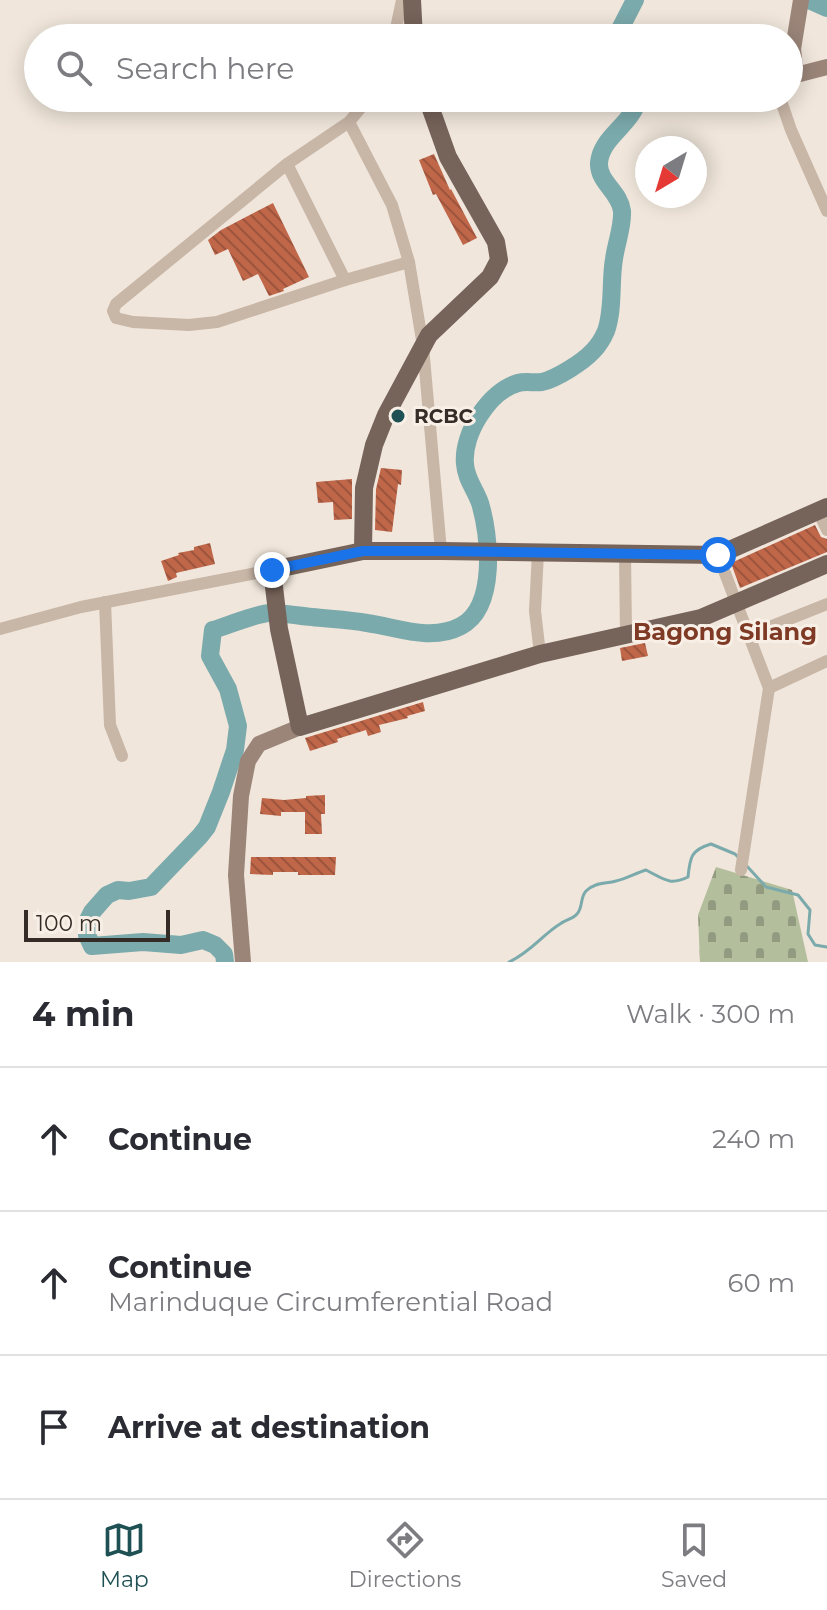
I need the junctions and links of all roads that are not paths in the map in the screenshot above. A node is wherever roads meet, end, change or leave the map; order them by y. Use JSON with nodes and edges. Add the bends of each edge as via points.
{"nodes":[{"id":1,"x":402,"y":0,"type":"edge"},
{"id":2,"x":412,"y":0,"type":"edge"},
{"id":3,"x":397,"y":24,"type":"edge"},
{"id":4,"x":413,"y":24,"type":"edge"},
{"id":5,"x":827,"y":67,"type":"edge"},
{"id":6,"x":803,"y":73,"type":"edge"},
{"id":7,"x":357,"y":112,"type":"edge"},
{"id":8,"x":432,"y":112,"type":"edge"},
{"id":9,"x":785,"y":112,"type":"edge"},
{"id":10,"x":349,"y":122,"type":"junction"},
{"id":11,"x":287,"y":164,"type":"junction"},
{"id":12,"x":827,"y":211,"type":"edge"},
{"id":13,"x":409,"y":262,"type":"junction"},
{"id":14,"x":345,"y":280,"type":"junction"},
{"id":15,"x":423,"y":346,"type":"junction"},
{"id":16,"x":823,"y":509,"type":"edge"},
{"id":17,"x":827,"y":530,"type":"edge"},
{"id":18,"x":363,"y":551,"type":"junction"},
{"id":19,"x":441,"y":551,"type":"junction"},
{"id":20,"x":538,"y":552,"type":"junction"},
{"id":21,"x":625,"y":554,"type":"junction"},
{"id":22,"x":718,"y":555,"type":"junction"},
{"id":23,"x":827,"y":564,"type":"edge"},
{"id":24,"x":272,"y":570,"type":"junction"},
{"id":25,"x":105,"y":602,"type":"junction"},
{"id":26,"x":737,"y":602,"type":"junction"},
{"id":27,"x":827,"y":604,"type":"edge"},
{"id":28,"x":0,"y":629,"type":"edge"},
{"id":29,"x":626,"y":634,"type":"junction"},
{"id":30,"x":749,"y":635,"type":"junction"},
{"id":31,"x":540,"y":654,"type":"junction"},
{"id":32,"x":827,"y":661,"type":"edge"},
{"id":33,"x":769,"y":688,"type":"junction"},
{"id":34,"x":300,"y":727,"type":"junction"},
{"id":35,"x":122,"y":756,"type":"dead end"},
{"id":36,"x":742,"y":863,"type":"dead end"},
{"id":37,"x":243,"y":962,"type":"edge"}],
"edges":[{"from":1,"to":3,"type":"street"},
{"from":2,"to":4,"type":"main road"},
{"from":5,"to":6,"type":"street"},
{"from":7,"to":10,"type":"street"},
{"from":8,"to":15,"type":"main road","via":[[448,157],[496,242],[499,260],[490,277]]},
{"from":9,"to":12,"type":"street"},
{"from":10,"to":11,"type":"street"},
{"from":10,"to":13,"type":"street","via":[[392,205]]},
{"from":11,"to":14,"type":"street"},
{"from":11,"to":14,"type":"street","via":[[116,304],[116,318],[189,325],[217,322]]},
{"from":13,"to":14,"type":"street"},
{"from":13,"to":15,"type":"street"},
{"from":15,"to":18,"type":"main road","via":[[374,445],[364,488]]},
{"from":15,"to":19,"type":"street"},
{"from":16,"to":17,"type":"street"},
{"from":16,"to":22,"type":"main road"},
{"from":18,"to":19,"type":"main road"},
{"from":18,"to":24,"type":"main road"},
{"from":19,"to":20,"type":"main road"},
{"from":20,"to":21,"type":"main road"},
{"from":20,"to":31,"type":"street","via":[[535,611]]},
{"from":21,"to":22,"type":"main road"},
{"from":21,"to":29,"type":"street"},
{"from":22,"to":26,"type":"street"},
{"from":23,"to":26,"type":"main road"},
{"from":24,"to":25,"type":"street"},
{"from":24,"to":34,"type":"main road"},
{"from":25,"to":28,"type":"street"},
{"from":25,"to":35,"type":"street","via":[[110,725]]},
{"from":26,"to":29,"type":"main road","via":[[701,618]]},
{"from":26,"to":30,"type":"street"},
{"from":27,"to":30,"type":"street"},
{"from":29,"to":31,"type":"main road"},
{"from":30,"to":33,"type":"street"},
{"from":31,"to":34,"type":"main road"},
{"from":32,"to":33,"type":"street"},
{"from":33,"to":36,"type":"street"},
{"from":34,"to":37,"type":"street","via":[[259,744],[248,761],[236,875]]}]}
